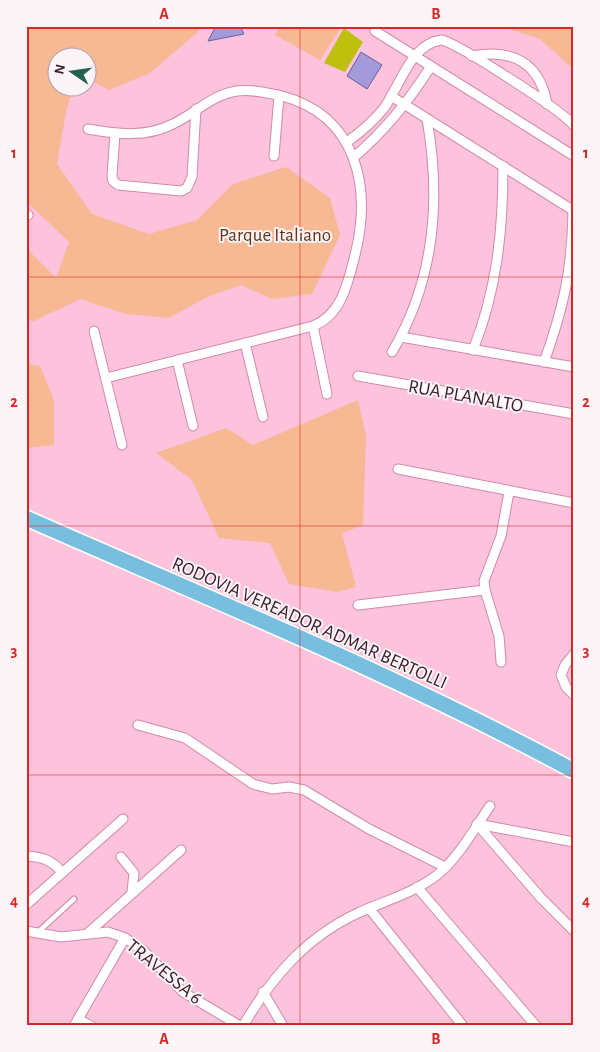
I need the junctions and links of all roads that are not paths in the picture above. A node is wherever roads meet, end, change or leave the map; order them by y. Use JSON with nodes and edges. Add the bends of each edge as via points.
{"nodes":[{"id":1,"x":375,"y":31,"type":"dead end"},
{"id":2,"x":415,"y":56,"type":"junction"},
{"id":3,"x":472,"y":56,"type":"junction"},
{"id":4,"x":431,"y":66,"type":"junction"},
{"id":5,"x":279,"y":96,"type":"junction"},
{"id":6,"x":391,"y":96,"type":"junction"},
{"id":7,"x":547,"y":104,"type":"junction"},
{"id":8,"x":406,"y":106,"type":"junction"},
{"id":9,"x":196,"y":109,"type":"junction"},
{"id":10,"x":427,"y":119,"type":"junction"},
{"id":11,"x":574,"y":126,"type":"edge"},
{"id":12,"x":88,"y":129,"type":"dead end"},
{"id":13,"x":115,"y":133,"type":"junction"},
{"id":14,"x":347,"y":142,"type":"junction"},
{"id":15,"x":274,"y":156,"type":"dead end"},
{"id":16,"x":574,"y":156,"type":"edge"},
{"id":17,"x":354,"y":157,"type":"junction"},
{"id":18,"x":503,"y":166,"type":"junction"},
{"id":19,"x":574,"y":211,"type":"edge"},
{"id":20,"x":313,"y":326,"type":"junction"},
{"id":21,"x":94,"y":331,"type":"dead end"},
{"id":22,"x":401,"y":337,"type":"junction"},
{"id":23,"x":245,"y":343,"type":"junction"},
{"id":24,"x":473,"y":350,"type":"junction"},
{"id":25,"x":392,"y":352,"type":"dead end"},
{"id":26,"x":177,"y":360,"type":"junction"},
{"id":27,"x":544,"y":362,"type":"junction"},
{"id":28,"x":574,"y":367,"type":"edge"},
{"id":29,"x":358,"y":376,"type":"dead end"},
{"id":30,"x":106,"y":378,"type":"junction"},
{"id":31,"x":327,"y":394,"type":"dead end"},
{"id":32,"x":574,"y":414,"type":"edge"},
{"id":33,"x":263,"y":417,"type":"dead end"},
{"id":34,"x":193,"y":426,"type":"dead end"},
{"id":35,"x":122,"y":444,"type":"dead end"},
{"id":36,"x":398,"y":469,"type":"dead end"},
{"id":37,"x":509,"y":492,"type":"junction"},
{"id":38,"x":574,"y":503,"type":"edge"},
{"id":39,"x":26,"y":518,"type":"edge"},
{"id":40,"x":485,"y":590,"type":"junction"},
{"id":41,"x":358,"y":605,"type":"dead end"},
{"id":42,"x":574,"y":654,"type":"edge"},
{"id":43,"x":501,"y":662,"type":"dead end"},
{"id":44,"x":574,"y":694,"type":"edge"},
{"id":45,"x":138,"y":725,"type":"dead end"},
{"id":46,"x":574,"y":771,"type":"edge"},
{"id":47,"x":490,"y":806,"type":"dead end"},
{"id":48,"x":123,"y":819,"type":"dead end"},
{"id":49,"x":477,"y":824,"type":"junction"},
{"id":50,"x":574,"y":842,"type":"edge"},
{"id":51,"x":181,"y":850,"type":"dead end"},
{"id":52,"x":26,"y":856,"type":"edge"},
{"id":53,"x":121,"y":857,"type":"dead end"},
{"id":54,"x":445,"y":867,"type":"junction"},
{"id":55,"x":62,"y":873,"type":"junction"},
{"id":56,"x":418,"y":887,"type":"junction"},
{"id":57,"x":132,"y":893,"type":"junction"},
{"id":58,"x":74,"y":899,"type":"dead end"},
{"id":59,"x":26,"y":905,"type":"edge"},
{"id":60,"x":369,"y":908,"type":"junction"},
{"id":61,"x":26,"y":931,"type":"edge"},
{"id":62,"x":574,"y":931,"type":"edge"},
{"id":63,"x":88,"y":933,"type":"junction"},
{"id":64,"x":36,"y":934,"type":"junction"},
{"id":65,"x":125,"y":938,"type":"junction"},
{"id":66,"x":263,"y":992,"type":"junction"},
{"id":67,"x":76,"y":1022,"type":"edge"},
{"id":68,"x":91,"y":1026,"type":"edge"},
{"id":69,"x":241,"y":1026,"type":"edge"},
{"id":70,"x":283,"y":1026,"type":"edge"},
{"id":71,"x":463,"y":1026,"type":"edge"},
{"id":72,"x":536,"y":1026,"type":"edge"}],
"edges":[{"from":1,"to":2,"type":"street"},
{"from":2,"to":3,"type":"street","via":[[429,44],[442,40]]},
{"from":2,"to":4,"type":"street"},
{"from":2,"to":6,"type":"street"},
{"from":3,"to":7,"type":"street"},
{"from":3,"to":7,"type":"street","via":[[505,54],[526,64],[541,81]]},
{"from":4,"to":8,"type":"street"},
{"from":4,"to":16,"type":"street"},
{"from":5,"to":9,"type":"street","via":[[238,91],[214,98]]},
{"from":5,"to":14,"type":"street","via":[[313,110],[337,129]]},
{"from":5,"to":15,"type":"street"},
{"from":6,"to":8,"type":"street"},
{"from":6,"to":14,"type":"street","via":[[371,123]]},
{"from":7,"to":11,"type":"street"},
{"from":8,"to":10,"type":"street"},
{"from":8,"to":17,"type":"street"},
{"from":9,"to":13,"type":"street","via":[[161,129],[135,134]]},
{"from":9,"to":13,"type":"street","via":[[192,178],[182,191],[118,185],[113,181]]},
{"from":10,"to":18,"type":"street"},
{"from":10,"to":22,"type":"street","via":[[435,179],[433,224],[420,292]]},
{"from":12,"to":13,"type":"street"},
{"from":14,"to":17,"type":"street"},
{"from":17,"to":20,"type":"street","via":[[361,196],[356,251],[344,292],[333,314]]},
{"from":18,"to":19,"type":"street"},
{"from":18,"to":24,"type":"street","via":[[497,267],[488,308]]},
{"from":19,"to":27,"type":"street","via":[[567,290]]},
{"from":20,"to":23,"type":"street"},
{"from":20,"to":31,"type":"street"},
{"from":21,"to":30,"type":"street"},
{"from":22,"to":24,"type":"street"},
{"from":22,"to":25,"type":"street"},
{"from":23,"to":26,"type":"street"},
{"from":23,"to":33,"type":"street"},
{"from":24,"to":27,"type":"street"},
{"from":26,"to":30,"type":"street"},
{"from":26,"to":34,"type":"street"},
{"from":27,"to":28,"type":"street"},
{"from":29,"to":32,"type":"street","name":"RUA PLANALTO"},
{"from":30,"to":35,"type":"street"},
{"from":36,"to":37,"type":"street"},
{"from":37,"to":38,"type":"street"},
{"from":37,"to":40,"type":"street","via":[[504,525],[484,581]]},
{"from":39,"to":46,"type":"highway","name":"RODOVIA VEREADOR ADMAR BERTOLLI","via":[[370,668]]},
{"from":40,"to":41,"type":"street"},
{"from":40,"to":43,"type":"street","via":[[499,636]]},
{"from":42,"to":44,"type":"street","via":[[562,671],[563,682]]},
{"from":45,"to":54,"type":"street","via":[[185,738],[253,784],[272,789],[304,790],[369,829]]},
{"from":47,"to":49,"type":"street"},
{"from":48,"to":55,"type":"street"},
{"from":49,"to":50,"type":"street"},
{"from":49,"to":54,"type":"street"},
{"from":49,"to":62,"type":"street"},
{"from":51,"to":57,"type":"street"},
{"from":52,"to":55,"type":"street","via":[[53,862]]},
{"from":53,"to":57,"type":"street","via":[[134,873]]},
{"from":54,"to":56,"type":"street"},
{"from":55,"to":59,"type":"street"},
{"from":56,"to":60,"type":"street"},
{"from":56,"to":72,"type":"street"},
{"from":57,"to":63,"type":"street"},
{"from":58,"to":64,"type":"lane"},
{"from":60,"to":66,"type":"street","via":[[315,939],[288,962]]},
{"from":60,"to":71,"type":"street"},
{"from":61,"to":64,"type":"street","name":"TRAVESSA 6"},
{"from":63,"to":64,"type":"street","name":"TRAVESSA 6","via":[[61,937]]},
{"from":63,"to":65,"type":"street","name":"TRAVESSA 6","via":[[108,932]]},
{"from":65,"to":67,"type":"street"},
{"from":65,"to":69,"type":"street","name":"TRAVESSA 6","via":[[144,952],[183,992]]},
{"from":66,"to":69,"type":"street"},
{"from":66,"to":70,"type":"street"},
{"from":67,"to":68,"type":"street"}]}
